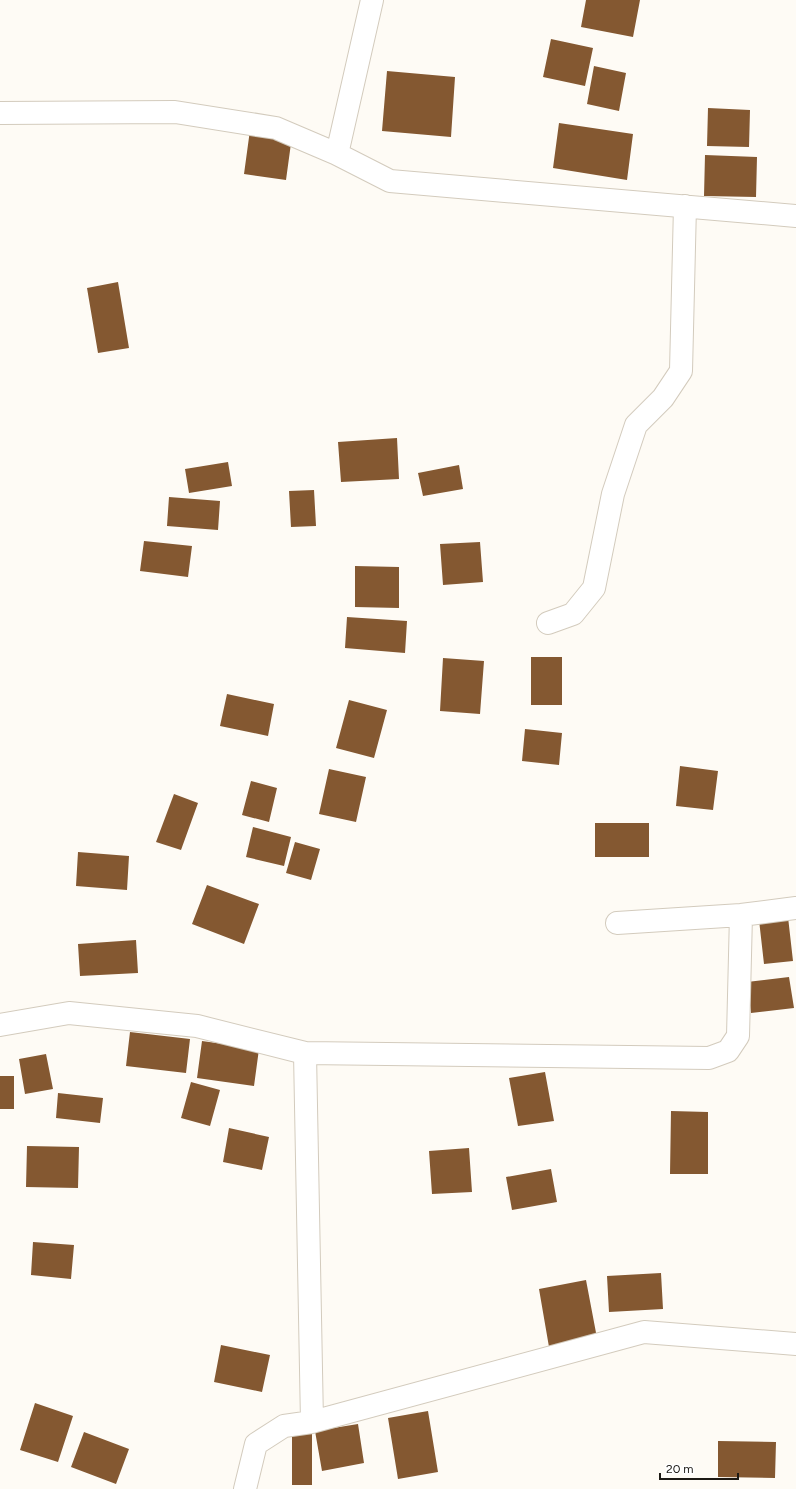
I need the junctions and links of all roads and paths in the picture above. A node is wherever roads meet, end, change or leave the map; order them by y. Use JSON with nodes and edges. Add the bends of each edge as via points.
{"nodes":[{"id":1,"x":372,"y":0,"type":"edge"},
{"id":2,"x":0,"y":113,"type":"edge"},
{"id":3,"x":337,"y":154,"type":"junction"},
{"id":4,"x":685,"y":206,"type":"junction"},
{"id":5,"x":796,"y":216,"type":"edge"},
{"id":6,"x":548,"y":623,"type":"dead end"},
{"id":7,"x":796,"y":908,"type":"edge"},
{"id":8,"x":741,"y":915,"type":"junction"},
{"id":9,"x":618,"y":923,"type":"dead end"},
{"id":10,"x":0,"y":1026,"type":"edge"},
{"id":11,"x":305,"y":1053,"type":"junction"},
{"id":12,"x":796,"y":1344,"type":"edge"},
{"id":13,"x":312,"y":1422,"type":"junction"},
{"id":14,"x":245,"y":1489,"type":"edge"}],
"edges":[{"from":1,"to":3,"type":"street"},
{"from":2,"to":3,"type":"street","via":[[175,112],[276,128]]},
{"from":3,"to":4,"type":"street","via":[[390,181]]},
{"from":4,"to":5,"type":"street"},
{"from":4,"to":6,"type":"street","via":[[680,371],[663,398],[636,425],[613,494],[594,588],[573,614]]},
{"from":7,"to":8,"type":"street"},
{"from":8,"to":9,"type":"street"},
{"from":8,"to":11,"type":"street","via":[[738,1036],[728,1051],[709,1058]]},
{"from":10,"to":11,"type":"street","via":[[69,1013],[197,1026]]},
{"from":11,"to":13,"type":"street"},
{"from":12,"to":13,"type":"street","via":[[644,1332]]},
{"from":13,"to":14,"type":"street","via":[[284,1426],[256,1444]]}]}
